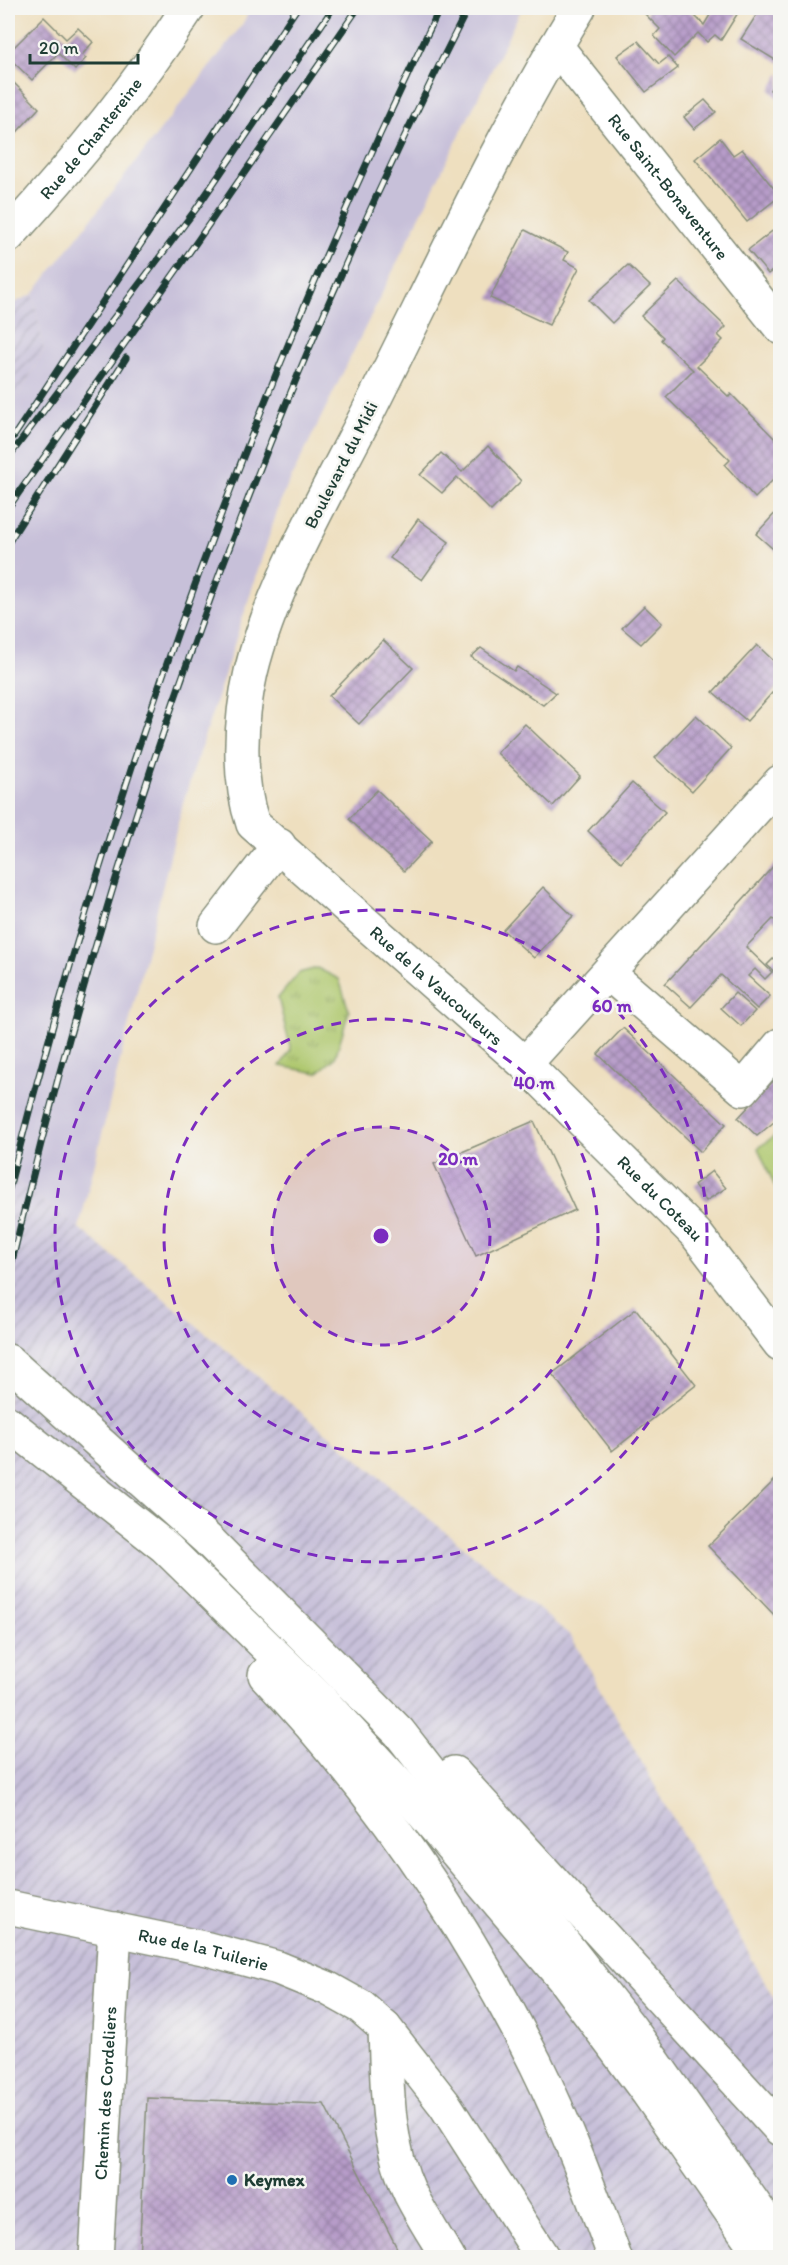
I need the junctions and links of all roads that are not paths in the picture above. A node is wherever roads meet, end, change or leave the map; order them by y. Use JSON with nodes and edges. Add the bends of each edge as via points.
{"nodes":[{"id":1,"x":188,"y":8,"type":"edge"},
{"id":2,"x":579,"y":8,"type":"edge"},
{"id":3,"x":556,"y":46,"type":"junction"},
{"id":4,"x":8,"y":236,"type":"edge"},
{"id":5,"x":780,"y":327,"type":"edge"},
{"id":6,"x":780,"y":782,"type":"edge"},
{"id":7,"x":279,"y":845,"type":"junction"},
{"id":8,"x":216,"y":926,"type":"dead end"},
{"id":9,"x":608,"y":973,"type":"junction"},
{"id":10,"x":780,"y":1045,"type":"edge"},
{"id":11,"x":525,"y":1064,"type":"junction"},
{"id":12,"x":780,"y":1344,"type":"edge"},
{"id":13,"x":8,"y":1361,"type":"edge"},
{"id":14,"x":8,"y":1423,"type":"edge"},
{"id":15,"x":109,"y":1502,"type":"junction"},
{"id":16,"x":399,"y":1732,"type":"junction"},
{"id":17,"x":8,"y":1907,"type":"edge"},
{"id":18,"x":115,"y":1929,"type":"junction"},
{"id":19,"x":385,"y":2028,"type":"junction"},
{"id":20,"x":780,"y":2129,"type":"edge"},
{"id":21,"x":780,"y":2241,"type":"edge"},
{"id":22,"x":96,"y":2258,"type":"edge"},
{"id":23,"x":448,"y":2258,"type":"edge"},
{"id":24,"x":543,"y":2258,"type":"edge"},
{"id":25,"x":615,"y":2258,"type":"edge"},
{"id":26,"x":763,"y":2258,"type":"edge"}],
"edges":[{"from":1,"to":4,"type":"main road","name":"Rue de Chantereine","via":[[114,113]]},
{"from":2,"to":3,"type":"main road","name":"Boulevard du Midi"},
{"from":3,"to":5,"type":"main road","name":"Rue Saint-Bonaventure"},
{"from":3,"to":7,"type":"main road","name":"Boulevard du Midi","via":[[482,179],[294,560],[268,622],[251,672],[242,734],[244,775],[253,824]]},
{"from":6,"to":9,"type":"main road"},
{"from":7,"to":8,"type":"main road"},
{"from":7,"to":11,"type":"main road","name":"Rue de la Vaucouleurs"},
{"from":9,"to":10,"type":"main road","via":[[743,1089]]},
{"from":9,"to":11,"type":"main road"},
{"from":11,"to":12,"type":"main road","name":"Rue du Coteau","via":[[696,1234]]},
{"from":13,"to":16,"type":"main road","via":[[207,1540]]},
{"from":14,"to":15,"type":"main road"},
{"from":15,"to":25,"type":"main road","via":[[153,1559],[311,1723],[391,1825],[481,1962],[536,2065],[583,2171]]},
{"from":15,"to":26,"type":"main road","via":[[164,1546],[320,1699],[399,1785],[562,1977]]},
{"from":16,"to":20,"type":"main road","via":[[450,1768]]},
{"from":16,"to":21,"type":"main road","via":[[631,2029]]},
{"from":17,"to":18,"type":"main road","name":"Rue de la Tuilerie"},
{"from":18,"to":19,"type":"main road","name":"Rue de la Tuilerie","via":[[278,1968],[361,2007]]},
{"from":18,"to":22,"type":"main road","name":"Chemin des Cordeliers"},
{"from":19,"to":23,"type":"main road","via":[[387,2094],[396,2155],[410,2192]]},
{"from":19,"to":24,"type":"main road","name":"Rue de la Tuilerie","via":[[445,2105]]}]}
